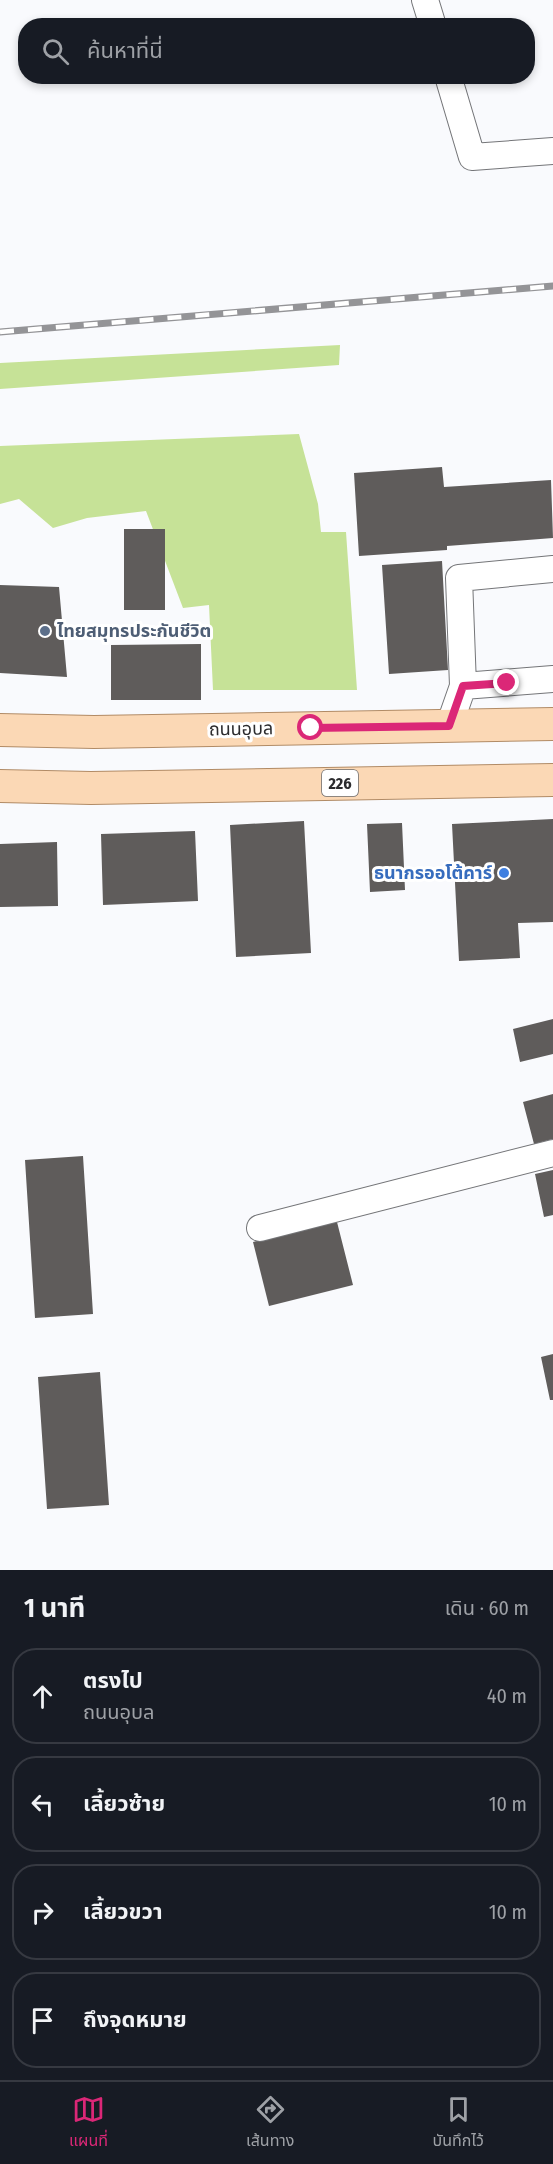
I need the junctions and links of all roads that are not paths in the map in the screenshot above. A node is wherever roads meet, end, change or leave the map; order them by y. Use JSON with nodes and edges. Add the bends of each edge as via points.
{"nodes":[{"id":1,"x":425,"y":0,"type":"edge"},
{"id":2,"x":431,"y":18,"type":"edge"},
{"id":3,"x":450,"y":84,"type":"edge"},
{"id":4,"x":553,"y":151,"type":"edge"},
{"id":5,"x":553,"y":569,"type":"edge"},
{"id":6,"x":553,"y":679,"type":"edge"},
{"id":7,"x":463,"y":686,"type":"junction"},
{"id":8,"x":553,"y":724,"type":"edge"},
{"id":9,"x":449,"y":726,"type":"junction"},
{"id":10,"x":0,"y":730,"type":"edge"},
{"id":11,"x":553,"y":780,"type":"edge"},
{"id":12,"x":0,"y":786,"type":"edge"},
{"id":13,"x":553,"y":1154,"type":"edge"},
{"id":14,"x":260,"y":1228,"type":"dead end"}],
"edges":[{"from":1,"to":2,"type":"street"},
{"from":3,"to":4,"type":"street","via":[[472,157]]},
{"from":5,"to":7,"type":"street","via":[[459,578]]},
{"from":6,"to":7,"type":"street"},
{"from":7,"to":9,"type":"street"},
{"from":8,"to":9,"type":"main road","name":"ถนนอุบล"},
{"from":9,"to":10,"type":"main road","name":"ถนนอุบล"},
{"from":11,"to":12,"type":"main road","number":"226"},
{"from":13,"to":14,"type":"street"}]}
